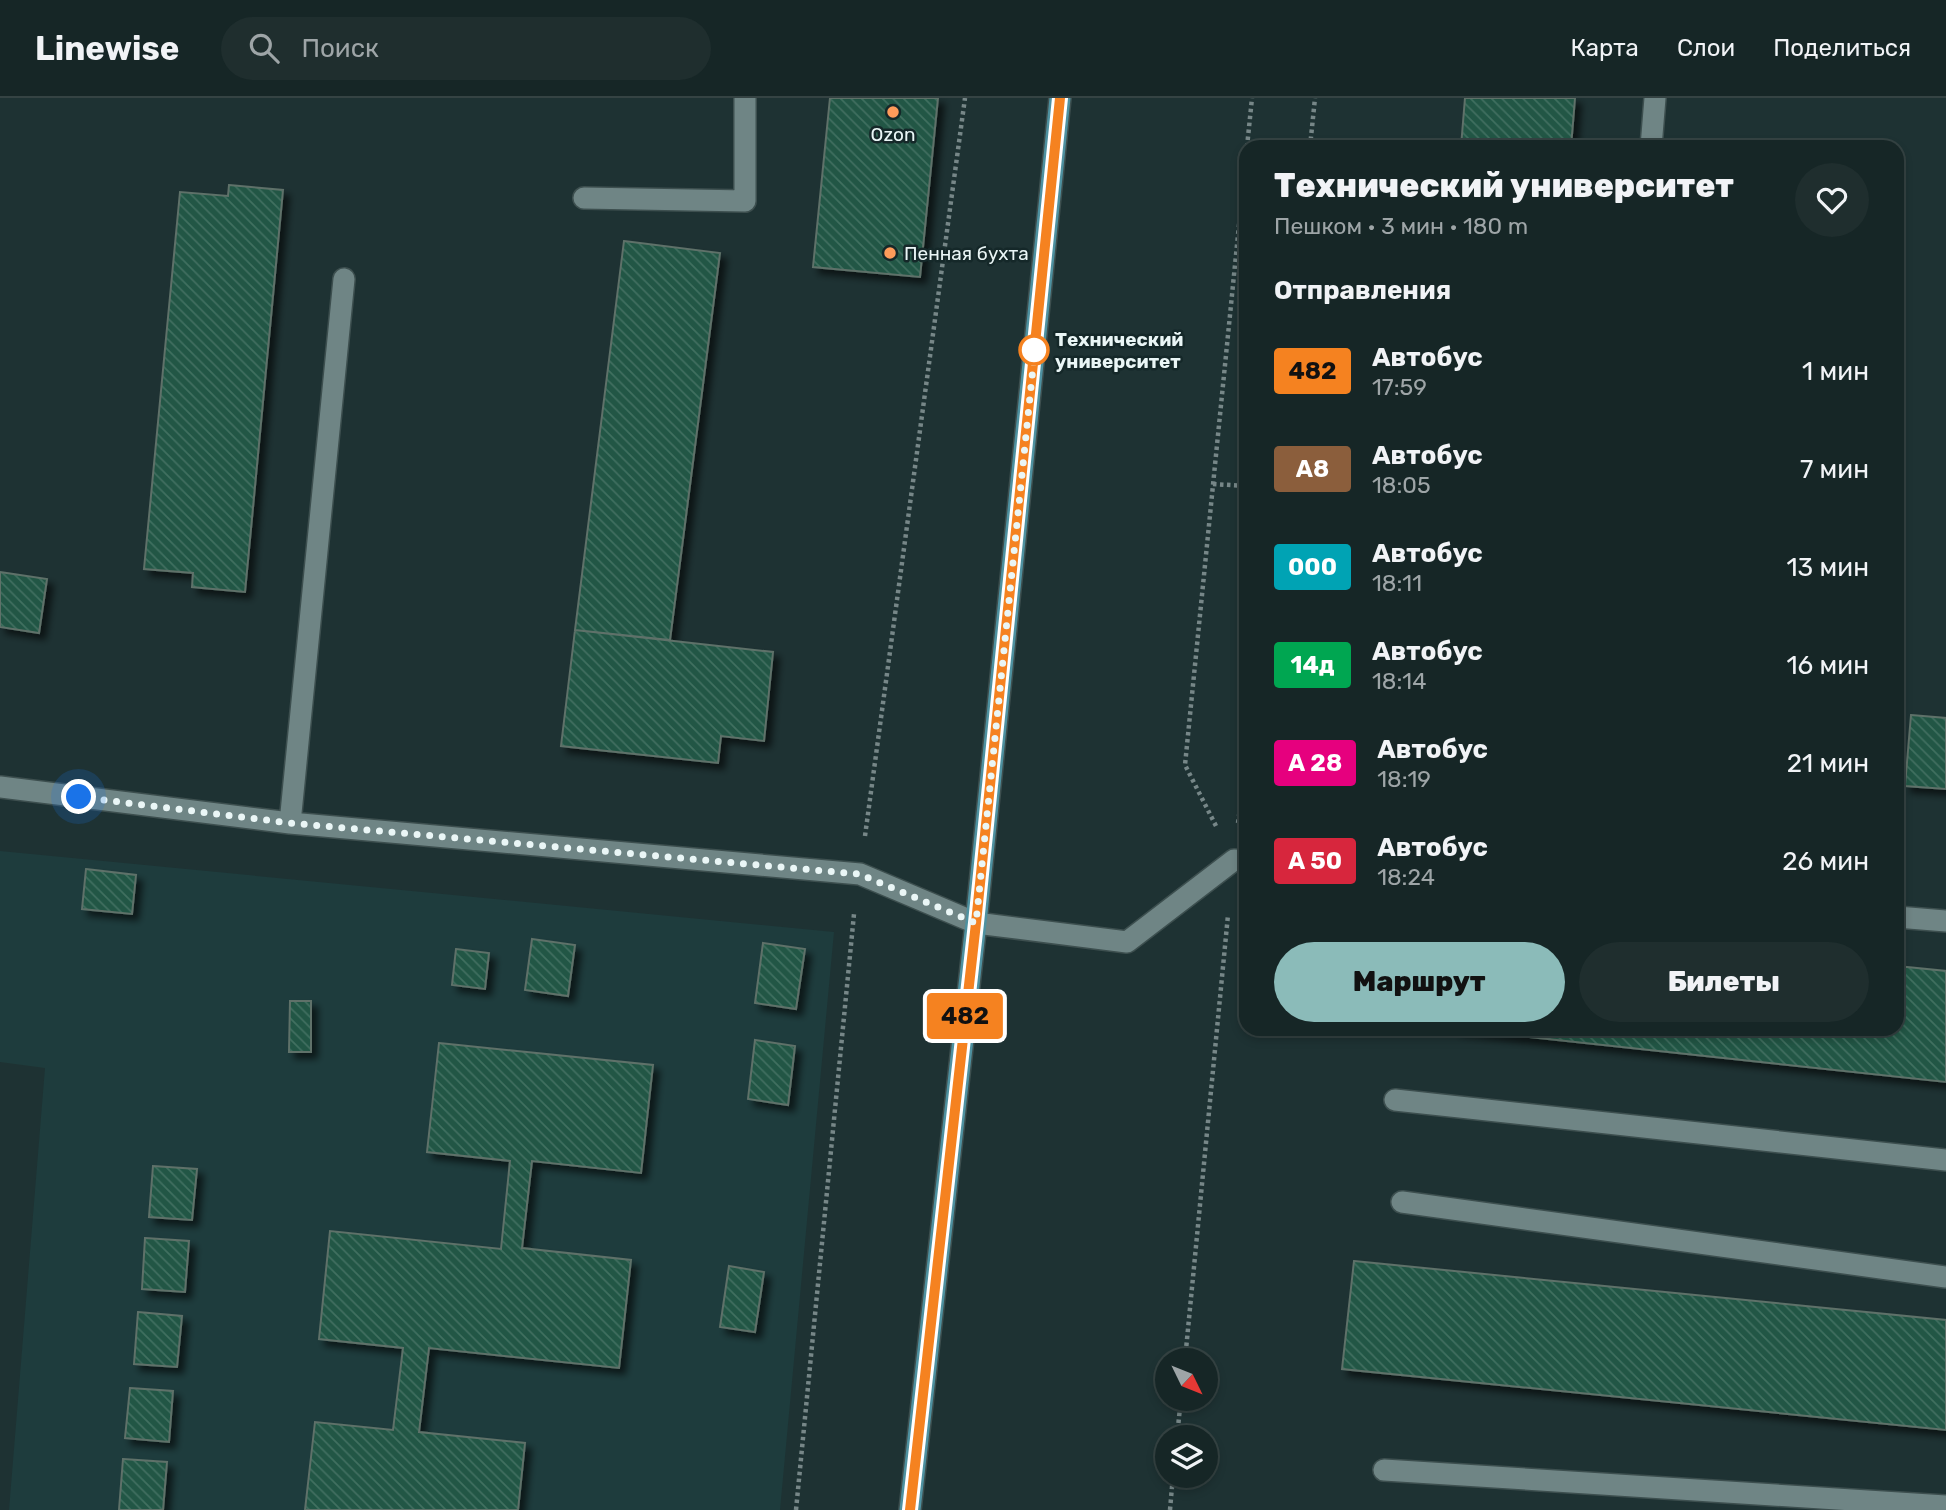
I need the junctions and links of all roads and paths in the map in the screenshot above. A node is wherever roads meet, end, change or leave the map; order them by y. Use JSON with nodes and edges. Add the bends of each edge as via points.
{"nodes":[{"id":1,"x":746,"y":98,"type":"edge"},
{"id":2,"x":965,"y":98,"type":"edge"},
{"id":3,"x":1060,"y":98,"type":"edge"},
{"id":4,"x":1252,"y":98,"type":"edge"},
{"id":5,"x":1315,"y":98,"type":"edge"},
{"id":6,"x":1655,"y":98,"type":"edge"},
{"id":7,"x":1248,"y":140,"type":"edge"},
{"id":8,"x":1311,"y":140,"type":"edge"},
{"id":9,"x":1651,"y":140,"type":"edge"},
{"id":10,"x":584,"y":198,"type":"dead end"},
{"id":11,"x":1239,"y":225,"type":"edge"},
{"id":12,"x":344,"y":279,"type":"dead end"},
{"id":13,"x":1213,"y":484,"type":"junction"},
{"id":14,"x":1239,"y":485,"type":"edge"},
{"id":15,"x":0,"y":787,"type":"edge"},
{"id":16,"x":290,"y":823,"type":"junction"},
{"id":17,"x":1239,"y":858,"type":"edge"},
{"id":18,"x":1239,"y":861,"type":"edge"},
{"id":19,"x":1239,"y":869,"type":"edge"},
{"id":20,"x":859,"y":874,"type":"junction"},
{"id":21,"x":1904,"y":917,"type":"edge"},
{"id":22,"x":1946,"y":921,"type":"edge"},
{"id":23,"x":976,"y":923,"type":"junction"},
{"id":24,"x":1395,"y":1100,"type":"dead end"},
{"id":25,"x":1946,"y":1160,"type":"edge"},
{"id":26,"x":1402,"y":1202,"type":"dead end"},
{"id":27,"x":1946,"y":1277,"type":"edge"},
{"id":28,"x":1186,"y":1348,"type":"edge"},
{"id":29,"x":1384,"y":1470,"type":"dead end"},
{"id":30,"x":1172,"y":1488,"type":"edge"},
{"id":31,"x":1946,"y":1506,"type":"edge"},
{"id":32,"x":796,"y":1510,"type":"edge"},
{"id":33,"x":910,"y":1510,"type":"edge"},
{"id":34,"x":1170,"y":1510,"type":"edge"}],
"edges":[{"from":1,"to":10,"type":"lane","via":[[745,201]]},
{"from":2,"to":20,"type":"path"},
{"from":3,"to":23,"type":"main road"},
{"from":4,"to":7,"type":"path"},
{"from":5,"to":8,"type":"path"},
{"from":6,"to":9,"type":"lane"},
{"from":11,"to":13,"type":"path"},
{"from":12,"to":16,"type":"lane"},
{"from":13,"to":14,"type":"path"},
{"from":13,"to":17,"type":"path","via":[[1185,765]]},
{"from":15,"to":16,"type":"lane"},
{"from":16,"to":20,"type":"lane"},
{"from":18,"to":23,"type":"lane","via":[[1127,942]]},
{"from":19,"to":28,"type":"path"},
{"from":20,"to":23,"type":"lane"},
{"from":20,"to":32,"type":"path"},
{"from":21,"to":22,"type":"lane"},
{"from":23,"to":33,"type":"main road"},
{"from":24,"to":25,"type":"lane"},
{"from":26,"to":27,"type":"lane"},
{"from":29,"to":31,"type":"lane"},
{"from":30,"to":34,"type":"path"}]}
